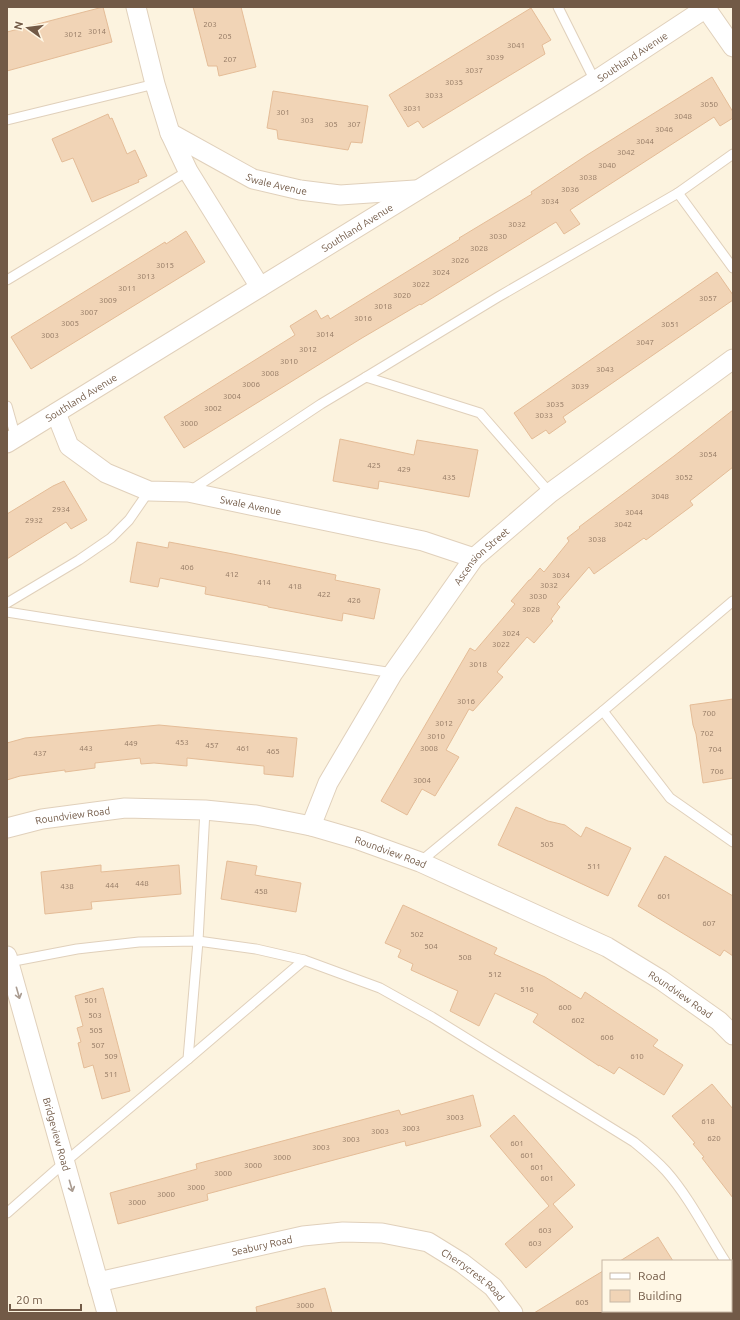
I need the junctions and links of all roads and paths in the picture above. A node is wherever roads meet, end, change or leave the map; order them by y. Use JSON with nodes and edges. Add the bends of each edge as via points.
{"nodes":[{"id":1,"x":136,"y":7,"type":"edge"},
{"id":2,"x":558,"y":7,"type":"edge"},
{"id":3,"x":706,"y":8,"type":"edge"},
{"id":4,"x":733,"y":47,"type":"edge"},
{"id":5,"x":595,"y":81,"type":"junction"},
{"id":6,"x":155,"y":84,"type":"junction"},
{"id":7,"x":7,"y":120,"type":"edge"},
{"id":8,"x":170,"y":133,"type":"junction"},
{"id":9,"x":733,"y":154,"type":"edge"},
{"id":10,"x":188,"y":171,"type":"junction"},
{"id":11,"x":418,"y":190,"type":"junction"},
{"id":12,"x":678,"y":193,"type":"junction"},
{"id":13,"x":733,"y":268,"type":"edge"},
{"id":14,"x":7,"y":280,"type":"edge"},
{"id":15,"x":260,"y":287,"type":"junction"},
{"id":16,"x":733,"y":359,"type":"edge"},
{"id":17,"x":366,"y":377,"type":"junction"},
{"id":18,"x":7,"y":406,"type":"edge"},
{"id":19,"x":56,"y":413,"type":"junction"},
{"id":20,"x":12,"y":441,"type":"edge"},
{"id":21,"x":149,"y":491,"type":"junction"},
{"id":22,"x":188,"y":492,"type":"junction"},
{"id":23,"x":550,"y":493,"type":"junction"},
{"id":24,"x":474,"y":558,"type":"junction"},
{"id":25,"x":733,"y":601,"type":"edge"},
{"id":26,"x":7,"y":603,"type":"edge"},
{"id":27,"x":7,"y":612,"type":"edge"},
{"id":28,"x":393,"y":673,"type":"junction"},
{"id":29,"x":603,"y":711,"type":"junction"},
{"id":30,"x":205,"y":810,"type":"junction"},
{"id":31,"x":311,"y":826,"type":"junction"},
{"id":32,"x":7,"y":828,"type":"edge"},
{"id":33,"x":733,"y":842,"type":"edge"},
{"id":34,"x":420,"y":862,"type":"junction"},
{"id":35,"x":198,"y":941,"type":"junction"},
{"id":36,"x":8,"y":958,"type":"edge"},
{"id":37,"x":304,"y":960,"type":"junction"},
{"id":38,"x":733,"y":1035,"type":"edge"},
{"id":39,"x":188,"y":1059,"type":"junction"},
{"id":40,"x":64,"y":1162,"type":"junction"},
{"id":41,"x":7,"y":1213,"type":"edge"},
{"id":42,"x":428,"y":1242,"type":"joint"},
{"id":43,"x":724,"y":1260,"type":"edge"},
{"id":44,"x":98,"y":1282,"type":"junction"},
{"id":45,"x":107,"y":1313,"type":"edge"},
{"id":46,"x":513,"y":1313,"type":"edge"}],
"edges":[{"from":1,"to":6,"type":"street"},
{"from":2,"to":5,"type":"lane"},
{"from":3,"to":4,"type":"street"},
{"from":3,"to":5,"type":"street","name":"Southland Avenue"},
{"from":5,"to":11,"type":"street","name":"Southland Avenue"},
{"from":6,"to":7,"type":"lane"},
{"from":6,"to":8,"type":"street"},
{"from":8,"to":10,"type":"street"},
{"from":8,"to":11,"type":"street","name":"Swale Avenue","via":[[253,179],[300,190],[340,195]]},
{"from":9,"to":12,"type":"lane"},
{"from":10,"to":14,"type":"lane"},
{"from":10,"to":15,"type":"street"},
{"from":11,"to":15,"type":"street","name":"Southland Avenue"},
{"from":12,"to":13,"type":"lane"},
{"from":12,"to":17,"type":"lane","via":[[498,296]]},
{"from":15,"to":19,"type":"street","name":"Southland Avenue"},
{"from":16,"to":23,"type":"street","name":"Ascension Street"},
{"from":17,"to":22,"type":"lane"},
{"from":17,"to":23,"type":"lane","via":[[480,413]]},
{"from":18,"to":20,"type":"lane"},
{"from":19,"to":20,"type":"street","name":"Southland Avenue"},
{"from":19,"to":21,"type":"street","name":"Swale Avenue","via":[[69,446],[106,473]]},
{"from":21,"to":22,"type":"street","name":"Swale Avenue"},
{"from":21,"to":26,"type":"lane","via":[[129,520],[111,538]]},
{"from":22,"to":24,"type":"street","name":"Swale Avenue","via":[[423,541]]},
{"from":23,"to":24,"type":"street","name":"Ascension Street"},
{"from":24,"to":28,"type":"street","name":"Ascension Street"},
{"from":25,"to":29,"type":"lane"},
{"from":27,"to":28,"type":"lane"},
{"from":28,"to":31,"type":"street","name":"Ascension Street","via":[[328,782]]},
{"from":29,"to":33,"type":"lane","via":[[670,798]]},
{"from":29,"to":34,"type":"lane"},
{"from":30,"to":31,"type":"street","name":"Roundview Road"},
{"from":30,"to":32,"type":"street","name":"Roundview Road","via":[[125,808],[42,819]]},
{"from":30,"to":35,"type":"lane"},
{"from":31,"to":34,"type":"street","name":"Roundview Road"},
{"from":34,"to":38,"type":"street","name":"Roundview Road","via":[[607,947],[662,980]]},
{"from":35,"to":36,"type":"lane","via":[[139,942]]},
{"from":35,"to":37,"type":"lane","via":[[256,949]]},
{"from":35,"to":39,"type":"lane"},
{"from":36,"to":40,"type":"street","name":"Bridgeview Road","one_way":true},
{"from":37,"to":39,"type":"lane"},
{"from":37,"to":43,"type":"lane","via":[[380,988],[432,1017],[634,1142],[666,1171]]},
{"from":39,"to":40,"type":"lane"},
{"from":40,"to":41,"type":"lane"},
{"from":40,"to":44,"type":"street","name":"Bridgeview Road","one_way":true},
{"from":42,"to":44,"type":"street","name":"Seabury Road","via":[[382,1233],[343,1232],[303,1236]]},
{"from":42,"to":46,"type":"street","name":"Cherrycrest Road","via":[[462,1263],[493,1288]]},
{"from":44,"to":45,"type":"street","name":"Bridgeview Road"}]}
